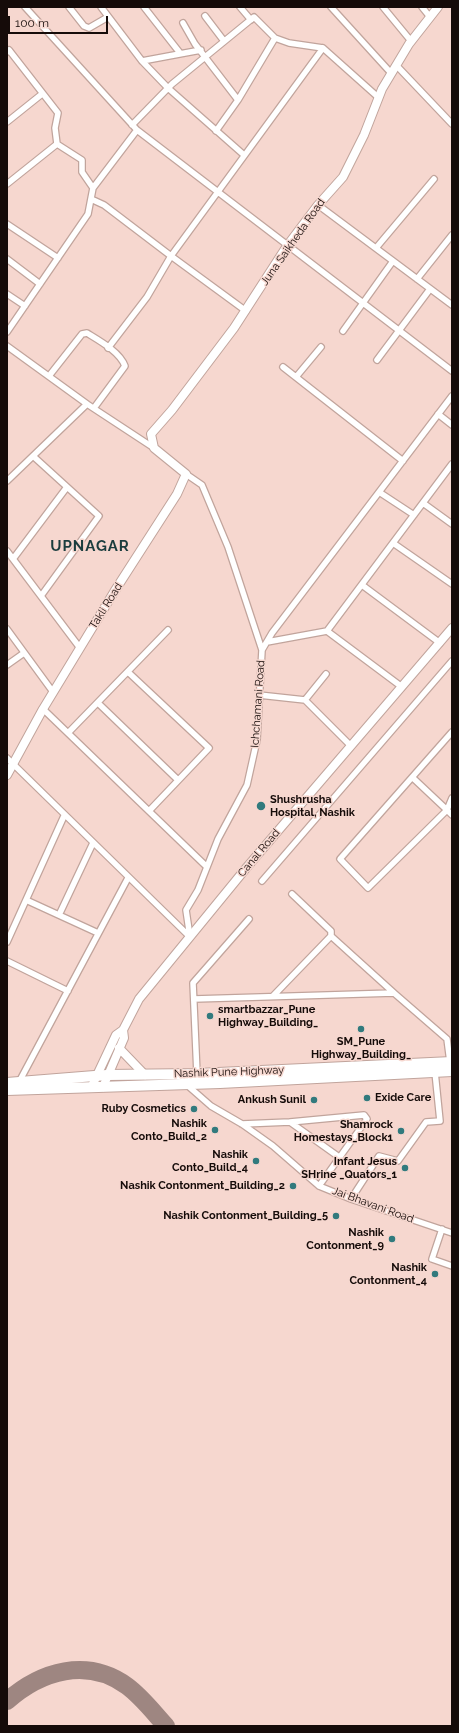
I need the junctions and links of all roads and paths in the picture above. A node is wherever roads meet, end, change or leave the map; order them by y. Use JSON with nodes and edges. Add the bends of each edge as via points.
{"nodes":[{"id":1,"x":25,"y":7,"type":"edge"},
{"id":2,"x":69,"y":7,"type":"edge"},
{"id":3,"x":100,"y":7,"type":"edge"},
{"id":4,"x":144,"y":7,"type":"edge"},
{"id":5,"x":240,"y":7,"type":"edge"},
{"id":6,"x":331,"y":7,"type":"edge"},
{"id":7,"x":383,"y":7,"type":"edge"},
{"id":8,"x":422,"y":7,"type":"edge"},
{"id":9,"x":438,"y":7,"type":"edge"},
{"id":10,"x":205,"y":16,"type":"dead end"},
{"id":11,"x":108,"y":17,"type":"junction"},
{"id":12,"x":430,"y":17,"type":"junction"},
{"id":13,"x":251,"y":20,"type":"junction"},
{"id":14,"x":183,"y":23,"type":"dead end"},
{"id":15,"x":275,"y":38,"type":"junction"},
{"id":16,"x":224,"y":41,"type":"junction"},
{"id":17,"x":411,"y":41,"type":"junction"},
{"id":18,"x":323,"y":48,"type":"junction"},
{"id":19,"x":8,"y":50,"type":"edge"},
{"id":20,"x":201,"y":50,"type":"junction"},
{"id":21,"x":180,"y":53,"type":"junction"},
{"id":22,"x":206,"y":57,"type":"junction"},
{"id":23,"x":142,"y":61,"type":"junction"},
{"id":24,"x":396,"y":65,"type":"junction"},
{"id":25,"x":392,"y":73,"type":"junction"},
{"id":26,"x":168,"y":88,"type":"junction"},
{"id":27,"x":42,"y":94,"type":"junction"},
{"id":28,"x":379,"y":98,"type":"junction"},
{"id":29,"x":238,"y":100,"type":"junction"},
{"id":30,"x":7,"y":122,"type":"edge"},
{"id":31,"x":452,"y":124,"type":"edge"},
{"id":32,"x":132,"y":125,"type":"junction"},
{"id":33,"x":136,"y":130,"type":"junction"},
{"id":34,"x":216,"y":131,"type":"junction"},
{"id":35,"x":57,"y":144,"type":"junction"},
{"id":36,"x":244,"y":155,"type":"junction"},
{"id":37,"x":434,"y":179,"type":"dead end"},
{"id":38,"x":7,"y":184,"type":"edge"},
{"id":39,"x":93,"y":188,"type":"junction"},
{"id":40,"x":218,"y":192,"type":"junction"},
{"id":41,"x":91,"y":199,"type":"junction"},
{"id":42,"x":318,"y":204,"type":"junction"},
{"id":43,"x":7,"y":224,"type":"edge"},
{"id":44,"x":452,"y":235,"type":"edge"},
{"id":45,"x":287,"y":246,"type":"junction"},
{"id":46,"x":376,"y":248,"type":"junction"},
{"id":47,"x":171,"y":256,"type":"junction"},
{"id":48,"x":58,"y":258,"type":"junction"},
{"id":49,"x":7,"y":259,"type":"edge"},
{"id":50,"x":393,"y":261,"type":"junction"},
{"id":51,"x":417,"y":279,"type":"junction"},
{"id":52,"x":40,"y":284,"type":"junction"},
{"id":53,"x":430,"y":289,"type":"junction"},
{"id":54,"x":7,"y":294,"type":"edge"},
{"id":55,"x":363,"y":303,"type":"junction"},
{"id":56,"x":452,"y":305,"type":"edge"},
{"id":57,"x":25,"y":306,"type":"junction"},
{"id":58,"x":246,"y":311,"type":"junction"},
{"id":59,"x":400,"y":330,"type":"junction"},
{"id":60,"x":344,"y":331,"type":"dead end"},
{"id":61,"x":7,"y":332,"type":"edge"},
{"id":62,"x":7,"y":346,"type":"edge"},
{"id":63,"x":321,"y":347,"type":"dead end"},
{"id":64,"x":108,"y":348,"type":"junction"},
{"id":65,"x":377,"y":360,"type":"dead end"},
{"id":66,"x":283,"y":367,"type":"dead end"},
{"id":67,"x":452,"y":371,"type":"edge"},
{"id":68,"x":49,"y":376,"type":"junction"},
{"id":69,"x":296,"y":377,"type":"junction"},
{"id":70,"x":452,"y":396,"type":"edge"},
{"id":71,"x":87,"y":404,"type":"junction"},
{"id":72,"x":94,"y":408,"type":"junction"},
{"id":73,"x":438,"y":414,"type":"junction"},
{"id":74,"x":452,"y":425,"type":"edge"},
{"id":75,"x":154,"y":448,"type":"junction"},
{"id":76,"x":33,"y":456,"type":"junction"},
{"id":77,"x":403,"y":461,"type":"junction"},
{"id":78,"x":452,"y":464,"type":"edge"},
{"id":79,"x":186,"y":474,"type":"junction"},
{"id":80,"x":7,"y":480,"type":"edge"},
{"id":81,"x":66,"y":487,"type":"junction"},
{"id":82,"x":379,"y":492,"type":"junction"},
{"id":83,"x":423,"y":503,"type":"junction"},
{"id":84,"x":414,"y":515,"type":"junction"},
{"id":85,"x":452,"y":524,"type":"edge"},
{"id":86,"x":393,"y":543,"type":"junction"},
{"id":87,"x":7,"y":551,"type":"edge"},
{"id":88,"x":13,"y":559,"type":"junction"},
{"id":89,"x":452,"y":584,"type":"edge"},
{"id":90,"x":362,"y":585,"type":"junction"},
{"id":91,"x":41,"y":596,"type":"junction"},
{"id":92,"x":452,"y":628,"type":"edge"},
{"id":93,"x":7,"y":629,"type":"edge"},
{"id":94,"x":168,"y":630,"type":"dead end"},
{"id":95,"x":327,"y":631,"type":"junction"},
{"id":96,"x":267,"y":642,"type":"junction"},
{"id":97,"x":440,"y":643,"type":"junction"},
{"id":98,"x":80,"y":648,"type":"junction"},
{"id":99,"x":262,"y":650,"type":"junction"},
{"id":100,"x":24,"y":653,"type":"junction"},
{"id":101,"x":452,"y":661,"type":"edge"},
{"id":102,"x":7,"y":665,"type":"edge"},
{"id":103,"x":128,"y":672,"type":"junction"},
{"id":104,"x":326,"y":674,"type":"dead end"},
{"id":105,"x":402,"y":687,"type":"junction"},
{"id":106,"x":53,"y":692,"type":"junction"},
{"id":107,"x":259,"y":695,"type":"junction"},
{"id":108,"x":305,"y":700,"type":"junction"},
{"id":109,"x":98,"y":703,"type":"junction"},
{"id":110,"x":43,"y":709,"type":"junction"},
{"id":111,"x":452,"y":732,"type":"edge"},
{"id":112,"x":68,"y":733,"type":"junction"},
{"id":113,"x":351,"y":746,"type":"junction"},
{"id":114,"x":10,"y":761,"type":"edge"},
{"id":115,"x":7,"y":775,"type":"edge"},
{"id":116,"x":413,"y":778,"type":"junction"},
{"id":117,"x":178,"y":780,"type":"junction"},
{"id":118,"x":452,"y":798,"type":"edge"},
{"id":119,"x":447,"y":810,"type":"junction"},
{"id":120,"x":149,"y":811,"type":"junction"},
{"id":121,"x":452,"y":815,"type":"edge"},
{"id":122,"x":64,"y":816,"type":"junction"},
{"id":123,"x":93,"y":843,"type":"junction"},
{"id":124,"x":207,"y":867,"type":"junction"},
{"id":125,"x":128,"y":878,"type":"junction"},
{"id":126,"x":262,"y":881,"type":"dead end"},
{"id":127,"x":292,"y":894,"type":"dead end"},
{"id":128,"x":26,"y":900,"type":"junction"},
{"id":129,"x":59,"y":915,"type":"junction"},
{"id":130,"x":249,"y":920,"type":"dead end"},
{"id":131,"x":10,"y":929,"type":"edge"},
{"id":132,"x":98,"y":934,"type":"junction"},
{"id":133,"x":331,"y":936,"type":"junction"},
{"id":134,"x":190,"y":937,"type":"junction"},
{"id":135,"x":7,"y":942,"type":"edge"},
{"id":136,"x":7,"y":961,"type":"edge"},
{"id":137,"x":68,"y":991,"type":"junction"},
{"id":138,"x":394,"y":992,"type":"junction"},
{"id":139,"x":273,"y":996,"type":"junction"},
{"id":140,"x":194,"y":999,"type":"junction"},
{"id":141,"x":123,"y":1030,"type":"junction"},
{"id":142,"x":119,"y":1048,"type":"junction"},
{"id":143,"x":452,"y":1065,"type":"edge"},
{"id":144,"x":435,"y":1072,"type":"junction"},
{"id":145,"x":197,"y":1074,"type":"junction"},
{"id":146,"x":145,"y":1075,"type":"junction"},
{"id":147,"x":96,"y":1076,"type":"junction"},
{"id":148,"x":108,"y":1076,"type":"junction"},
{"id":149,"x":19,"y":1082,"type":"junction"},
{"id":150,"x":7,"y":1083,"type":"edge"},
{"id":151,"x":184,"y":1083,"type":"junction"},
{"id":152,"x":92,"y":1086,"type":"junction"},
{"id":153,"x":103,"y":1086,"type":"junction"},
{"id":154,"x":7,"y":1090,"type":"edge"},
{"id":155,"x":290,"y":1122,"type":"junction"},
{"id":156,"x":242,"y":1124,"type":"junction"},
{"id":157,"x":339,"y":1157,"type":"junction"},
{"id":158,"x":319,"y":1186,"type":"junction"},
{"id":159,"x":351,"y":1199,"type":"junction"},
{"id":160,"x":442,"y":1229,"type":"junction"},
{"id":161,"x":452,"y":1233,"type":"edge"},
{"id":162,"x":452,"y":1266,"type":"edge"}],
"edges":[{"from":1,"to":32,"type":"street"},
{"from":2,"to":11,"type":"street","via":[[84,26],[89,28]]},
{"from":3,"to":11,"type":"street"},
{"from":4,"to":21,"type":"street"},
{"from":5,"to":13,"type":"street"},
{"from":6,"to":25,"type":"street"},
{"from":7,"to":17,"type":"street"},
{"from":8,"to":12,"type":"street"},
{"from":9,"to":12,"type":"main road","name":"Juna Saikheda Road"},
{"from":10,"to":16,"type":"street"},
{"from":11,"to":23,"type":"street"},
{"from":12,"to":17,"type":"main road","name":"Juna Saikheda Road"},
{"from":13,"to":15,"type":"street","via":[[254,17]]},
{"from":13,"to":16,"type":"street"},
{"from":14,"to":20,"type":"street"},
{"from":15,"to":18,"type":"street","via":[[289,43]]},
{"from":15,"to":29,"type":"street"},
{"from":16,"to":22,"type":"street"},
{"from":17,"to":24,"type":"main road","name":"Juna Saikheda Road"},
{"from":18,"to":28,"type":"street"},
{"from":18,"to":36,"type":"street"},
{"from":19,"to":27,"type":"street"},
{"from":20,"to":21,"type":"street"},
{"from":20,"to":22,"type":"street"},
{"from":21,"to":23,"type":"street"},
{"from":22,"to":26,"type":"street"},
{"from":22,"to":29,"type":"street"},
{"from":23,"to":26,"type":"street"},
{"from":24,"to":25,"type":"main road","name":"Juna Saikheda Road"},
{"from":24,"to":31,"type":"street"},
{"from":25,"to":28,"type":"main road","name":"Juna Saikheda Road"},
{"from":26,"to":32,"type":"street"},
{"from":26,"to":34,"type":"street"},
{"from":27,"to":30,"type":"street"},
{"from":27,"to":35,"type":"street","via":[[58,113],[55,128]]},
{"from":28,"to":42,"type":"main road","name":"Juna Saikheda Road","via":[[343,177]]},
{"from":29,"to":34,"type":"street"},
{"from":32,"to":33,"type":"street"},
{"from":33,"to":39,"type":"street"},
{"from":33,"to":40,"type":"street"},
{"from":34,"to":36,"type":"street"},
{"from":35,"to":38,"type":"street"},
{"from":35,"to":39,"type":"street","via":[[82,160],[82,172]]},
{"from":36,"to":40,"type":"street"},
{"from":37,"to":46,"type":"street"},
{"from":39,"to":41,"type":"street"},
{"from":40,"to":45,"type":"street"},
{"from":40,"to":47,"type":"street"},
{"from":41,"to":47,"type":"street","via":[[104,205]]},
{"from":41,"to":48,"type":"street","via":[[88,214]]},
{"from":42,"to":45,"type":"main road","name":"Juna Saikheda Road"},
{"from":42,"to":46,"type":"street"},
{"from":43,"to":48,"type":"street"},
{"from":44,"to":51,"type":"street"},
{"from":45,"to":55,"type":"street"},
{"from":45,"to":58,"type":"main road","name":"Juna Saikheda Road"},
{"from":46,"to":50,"type":"street"},
{"from":47,"to":58,"type":"street"},
{"from":47,"to":64,"type":"street","via":[[147,298]]},
{"from":48,"to":52,"type":"street"},
{"from":49,"to":52,"type":"street"},
{"from":50,"to":51,"type":"street"},
{"from":50,"to":55,"type":"street"},
{"from":51,"to":53,"type":"street"},
{"from":52,"to":57,"type":"street"},
{"from":53,"to":56,"type":"street"},
{"from":53,"to":59,"type":"street"},
{"from":54,"to":57,"type":"street"},
{"from":55,"to":59,"type":"street"},
{"from":55,"to":60,"type":"street"},
{"from":57,"to":61,"type":"street"},
{"from":58,"to":75,"type":"main road","name":"Juna Saikheda Road","via":[[151,434]]},
{"from":59,"to":65,"type":"street"},
{"from":59,"to":67,"type":"street"},
{"from":62,"to":68,"type":"street"},
{"from":63,"to":69,"type":"street"},
{"from":64,"to":68,"type":"street","via":[[87,333],[82,334]]},
{"from":64,"to":72,"type":"street","via":[[123,360],[125,366]]},
{"from":66,"to":69,"type":"street"},
{"from":68,"to":71,"type":"street"},
{"from":69,"to":77,"type":"street"},
{"from":70,"to":73,"type":"street"},
{"from":71,"to":72,"type":"street"},
{"from":71,"to":76,"type":"street"},
{"from":72,"to":75,"type":"street"},
{"from":73,"to":74,"type":"street"},
{"from":73,"to":77,"type":"street"},
{"from":75,"to":79,"type":"main road"},
{"from":76,"to":80,"type":"street"},
{"from":76,"to":81,"type":"street"},
{"from":77,"to":82,"type":"street"},
{"from":78,"to":83,"type":"street"},
{"from":79,"to":98,"type":"main road","name":"Takli Road","via":[[177,494]]},
{"from":79,"to":99,"type":"street","name":"Ichchamani Road","via":[[202,485],[228,547]]},
{"from":81,"to":88,"type":"street"},
{"from":81,"to":91,"type":"street","via":[[99,516]]},
{"from":82,"to":84,"type":"street"},
{"from":82,"to":96,"type":"street"},
{"from":83,"to":84,"type":"street"},
{"from":83,"to":85,"type":"street"},
{"from":84,"to":86,"type":"street"},
{"from":86,"to":89,"type":"street"},
{"from":86,"to":90,"type":"street"},
{"from":87,"to":88,"type":"street"},
{"from":88,"to":91,"type":"street"},
{"from":90,"to":95,"type":"street"},
{"from":90,"to":97,"type":"street"},
{"from":91,"to":98,"type":"street"},
{"from":92,"to":97,"type":"main road","name":"Canal Road"},
{"from":93,"to":100,"type":"street"},
{"from":94,"to":103,"type":"street"},
{"from":95,"to":96,"type":"street"},
{"from":95,"to":105,"type":"street"},
{"from":96,"to":99,"type":"street"},
{"from":97,"to":105,"type":"main road","name":"Canal Road"},
{"from":98,"to":106,"type":"main road","name":"Takli Road"},
{"from":99,"to":107,"type":"street","name":"Ichchamani Road"},
{"from":100,"to":102,"type":"street"},
{"from":100,"to":106,"type":"street"},
{"from":101,"to":126,"type":"street"},
{"from":103,"to":109,"type":"street"},
{"from":103,"to":117,"type":"street","via":[[209,748]]},
{"from":104,"to":108,"type":"street"},
{"from":105,"to":113,"type":"main road","name":"Canal Road"},
{"from":106,"to":110,"type":"main road","name":"Takli Road"},
{"from":107,"to":108,"type":"street"},
{"from":107,"to":124,"type":"street","name":"Ichchamani Road","via":[[257,740],[247,785],[218,839]]},
{"from":108,"to":113,"type":"street"},
{"from":109,"to":112,"type":"street"},
{"from":109,"to":117,"type":"street"},
{"from":110,"to":112,"type":"street"},
{"from":110,"to":114,"type":"main road","name":"Takli Road"},
{"from":111,"to":116,"type":"street"},
{"from":112,"to":120,"type":"street"},
{"from":113,"to":134,"type":"main road","name":"Canal Road"},
{"from":114,"to":115,"type":"main road","name":"Takli Road"},
{"from":114,"to":122,"type":"street"},
{"from":116,"to":119,"type":"street"},
{"from":116,"to":119,"type":"street","via":[[340,859],[368,888]]},
{"from":117,"to":120,"type":"street"},
{"from":118,"to":119,"type":"street"},
{"from":119,"to":121,"type":"street"},
{"from":120,"to":124,"type":"street"},
{"from":122,"to":123,"type":"street"},
{"from":122,"to":128,"type":"street"},
{"from":123,"to":125,"type":"street"},
{"from":123,"to":129,"type":"street"},
{"from":124,"to":134,"type":"street","name":"Ichchamani Road","via":[[198,890],[186,910]]},
{"from":125,"to":132,"type":"street"},
{"from":125,"to":134,"type":"street"},
{"from":127,"to":133,"type":"street","via":[[331,931]]},
{"from":128,"to":129,"type":"street"},
{"from":128,"to":131,"type":"street"},
{"from":129,"to":132,"type":"street"},
{"from":130,"to":140,"type":"street","via":[[193,983]]},
{"from":131,"to":135,"type":"street"},
{"from":132,"to":137,"type":"street"},
{"from":133,"to":138,"type":"street"},
{"from":133,"to":139,"type":"street"},
{"from":134,"to":141,"type":"main road","name":"Canal Road","via":[[139,999]]},
{"from":136,"to":137,"type":"street"},
{"from":137,"to":149,"type":"street"},
{"from":138,"to":139,"type":"street"},
{"from":138,"to":143,"type":"street","via":[[447,1039]]},
{"from":139,"to":140,"type":"street"},
{"from":140,"to":145,"type":"street"},
{"from":141,"to":142,"type":"main road","name":"Canal Road","via":[[124,1038]]},
{"from":141,"to":147,"type":"main road","name":"Canal Road","via":[[116,1035]]},
{"from":142,"to":146,"type":"main road"},
{"from":142,"to":148,"type":"main road","name":"Canal Road"},
{"from":143,"to":144,"type":"highway","name":"Nashik Pune Highway"},
{"from":143,"to":145,"type":"highway","name":"Nashik Pune Highway"},
{"from":144,"to":151,"type":"highway","name":"Nashik Pune Highway"},
{"from":144,"to":159,"type":"street","via":[[440,1120],[426,1122],[398,1161],[379,1156]]},
{"from":145,"to":146,"type":"highway","name":"Nashik Pune Highway"},
{"from":146,"to":148,"type":"highway","name":"Nashik Pune Highway"},
{"from":147,"to":148,"type":"highway","name":"Nashik Pune Highway"},
{"from":147,"to":149,"type":"highway","name":"Nashik Pune Highway"},
{"from":147,"to":152,"type":"main road","name":"Canal Road"},
{"from":148,"to":153,"type":"main road","name":"Canal Road"},
{"from":149,"to":150,"type":"highway","name":"Nashik Pune Highway"},
{"from":151,"to":153,"type":"highway","name":"Nashik Pune Highway"},
{"from":151,"to":156,"type":"street","name":"Jai Bhavani Road","via":[[211,1106]]},
{"from":152,"to":153,"type":"highway","name":"Nashik Pune Highway"},
{"from":152,"to":154,"type":"highway","name":"Nashik Pune Highway"},
{"from":155,"to":156,"type":"street"},
{"from":155,"to":157,"type":"street"},
{"from":155,"to":157,"type":"street","via":[[364,1115],[367,1119]]},
{"from":156,"to":158,"type":"street","name":"Jai Bhavani Road","via":[[273,1146]]},
{"from":157,"to":158,"type":"street"},
{"from":158,"to":159,"type":"street","name":"Jai Bhavani Road"},
{"from":159,"to":160,"type":"street","name":"Jai Bhavani Road"},
{"from":160,"to":161,"type":"street","name":"Jai Bhavani Road"},
{"from":160,"to":162,"type":"street","via":[[432,1259]]}]}
